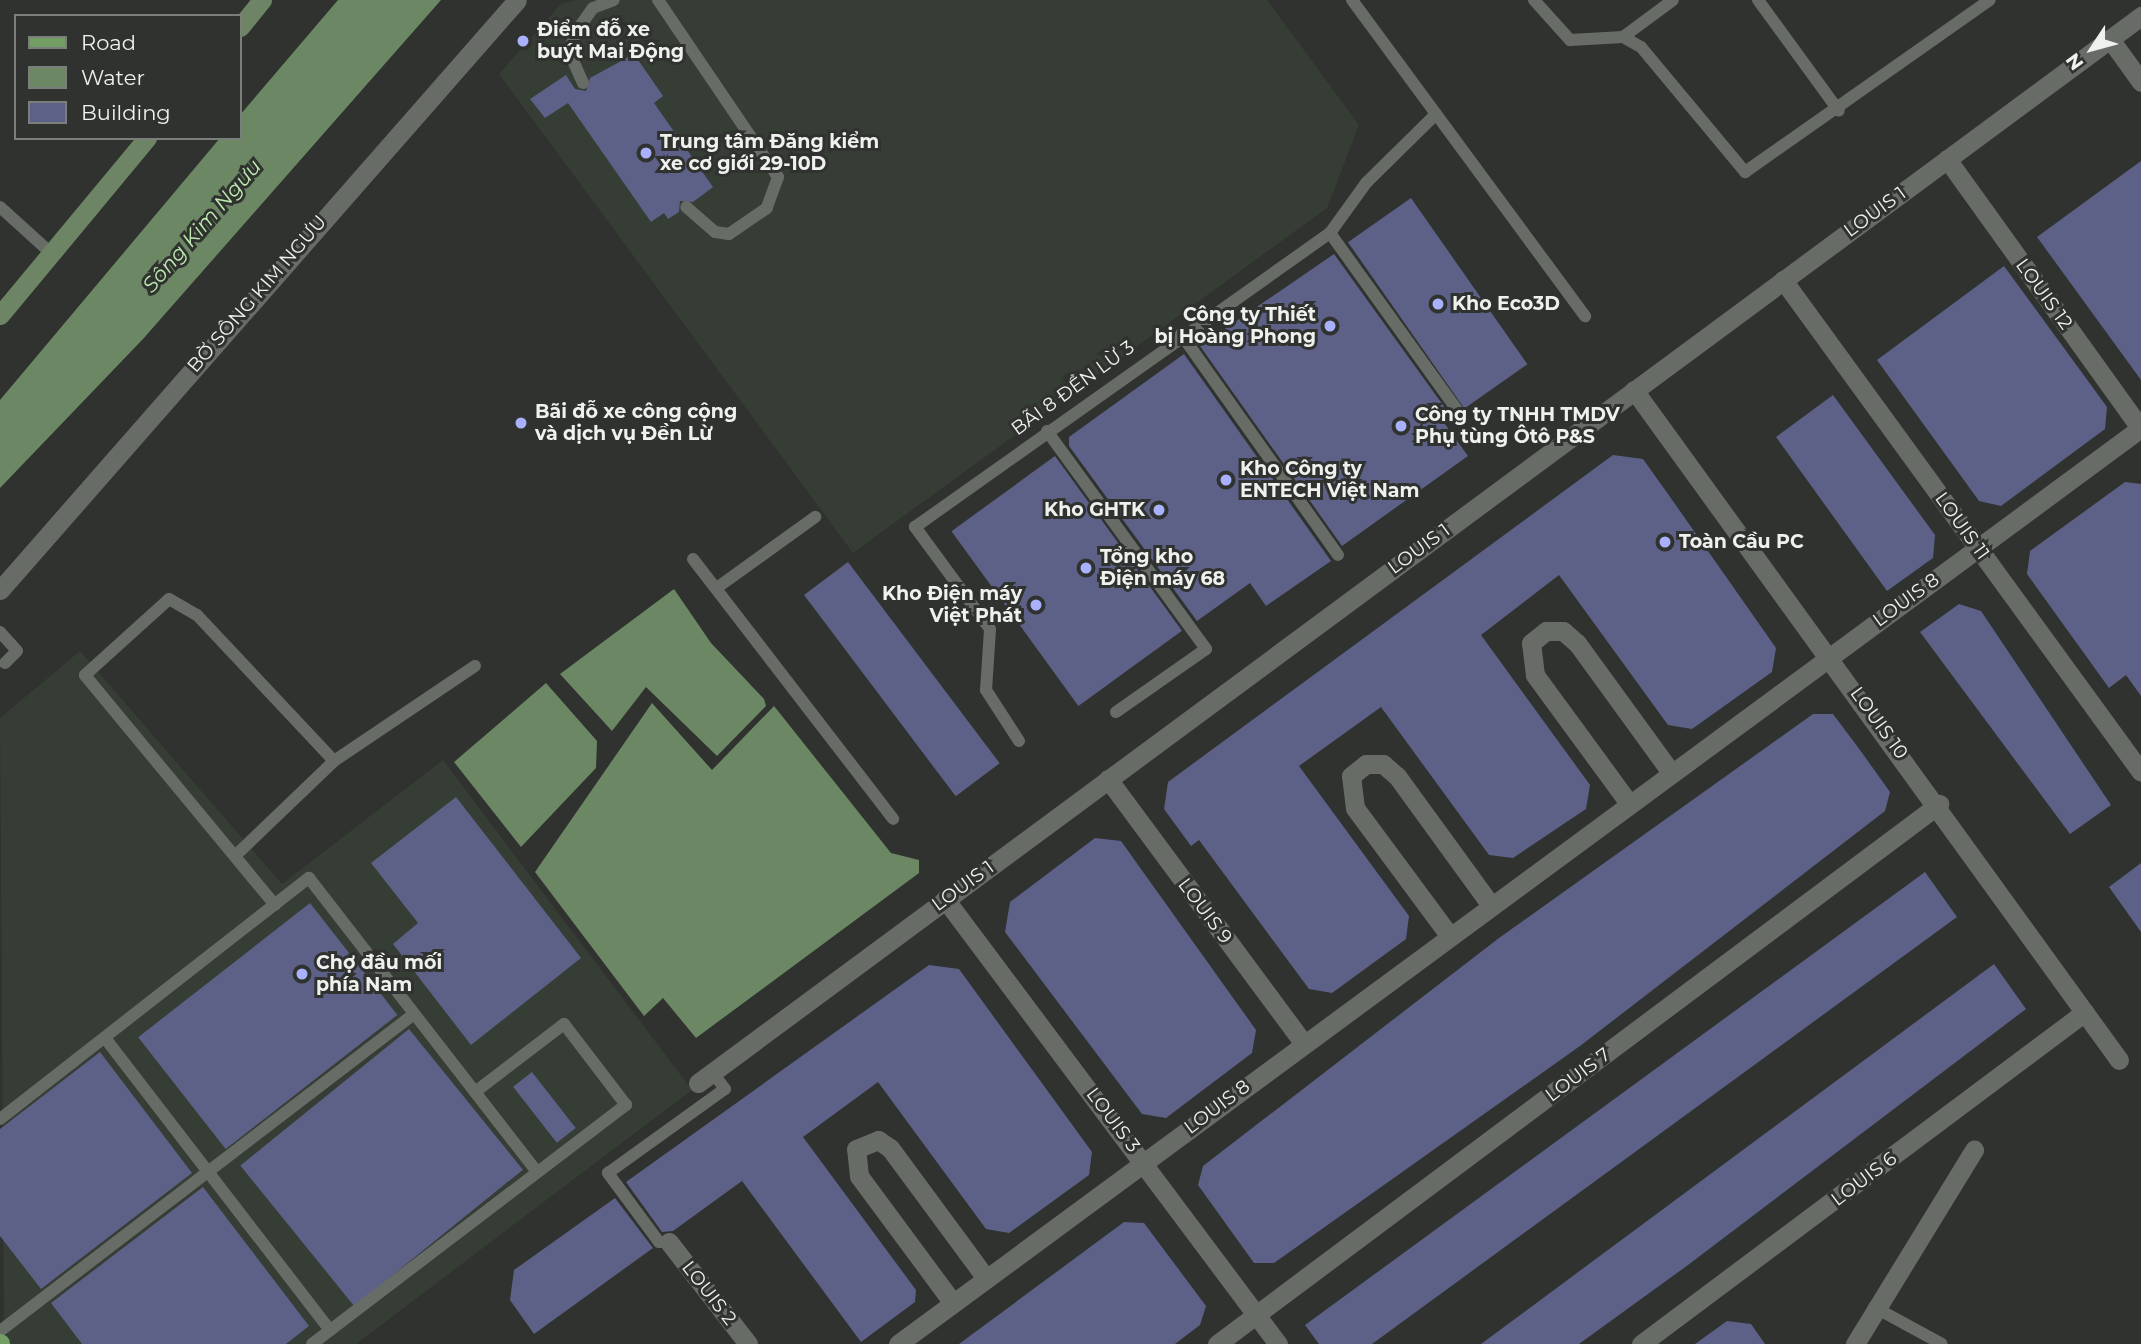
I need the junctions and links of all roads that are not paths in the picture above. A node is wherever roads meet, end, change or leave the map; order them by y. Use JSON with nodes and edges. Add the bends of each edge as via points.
{"nodes":[{"id":1,"x":262,"y":0,"type":"edge"},
{"id":2,"x":516,"y":0,"type":"edge"},
{"id":3,"x":614,"y":0,"type":"edge"},
{"id":4,"x":658,"y":0,"type":"edge"},
{"id":5,"x":1352,"y":0,"type":"edge"},
{"id":6,"x":1534,"y":0,"type":"edge"},
{"id":7,"x":1672,"y":0,"type":"edge"},
{"id":8,"x":1990,"y":0,"type":"edge"},
{"id":9,"x":1761,"y":1,"type":"edge"},
{"id":10,"x":592,"y":4,"type":"edge"},
{"id":11,"x":2141,"y":16,"type":"edge"},
{"id":12,"x":242,"y":25,"type":"edge"},
{"id":13,"x":1623,"y":37,"type":"junction"},
{"id":14,"x":2110,"y":39,"type":"junction"},
{"id":15,"x":2141,"y":82,"type":"edge"},
{"id":16,"x":583,"y":83,"type":"dead end"},
{"id":17,"x":1839,"y":111,"type":"junction"},
{"id":18,"x":1436,"y":114,"type":"junction"},
{"id":19,"x":146,"y":140,"type":"edge"},
{"id":20,"x":1947,"y":159,"type":"junction"},
{"id":21,"x":0,"y":207,"type":"edge"},
{"id":22,"x":686,"y":207,"type":"dead end"},
{"id":23,"x":1329,"y":233,"type":"junction"},
{"id":24,"x":52,"y":254,"type":"junction"},
{"id":25,"x":1783,"y":280,"type":"junction"},
{"id":26,"x":0,"y":315,"type":"edge"},
{"id":27,"x":1585,"y":316,"type":"dead end"},
{"id":28,"x":1181,"y":334,"type":"junction"},
{"id":29,"x":1634,"y":390,"type":"junction"},
{"id":30,"x":1463,"y":418,"type":"dead end"},
{"id":31,"x":2141,"y":429,"type":"edge"},
{"id":32,"x":1047,"y":430,"type":"junction"},
{"id":33,"x":815,"y":517,"type":"dead end"},
{"id":34,"x":1978,"y":547,"type":"junction"},
{"id":35,"x":1338,"y":555,"type":"dead end"},
{"id":36,"x":693,"y":559,"type":"dead end"},
{"id":37,"x":718,"y":587,"type":"junction"},
{"id":38,"x":0,"y":590,"type":"edge"},
{"id":39,"x":0,"y":632,"type":"edge"},
{"id":40,"x":1829,"y":655,"type":"junction"},
{"id":41,"x":5,"y":663,"type":"dead end"},
{"id":42,"x":475,"y":666,"type":"dead end"},
{"id":43,"x":1116,"y":712,"type":"dead end"},
{"id":44,"x":1019,"y":741,"type":"dead end"},
{"id":45,"x":334,"y":761,"type":"junction"},
{"id":46,"x":1670,"y":771,"type":"junction"},
{"id":47,"x":2141,"y":772,"type":"edge"},
{"id":48,"x":1108,"y":779,"type":"junction"},
{"id":49,"x":1628,"y":802,"type":"junction"},
{"id":50,"x":1939,"y":804,"type":"junction"},
{"id":51,"x":893,"y":819,"type":"dead end"},
{"id":52,"x":235,"y":856,"type":"junction"},
{"id":53,"x":945,"y":899,"type":"junction"},
{"id":54,"x":1490,"y":904,"type":"junction"},
{"id":55,"x":275,"y":905,"type":"junction"},
{"id":56,"x":1449,"y":935,"type":"junction"},
{"id":57,"x":2085,"y":1012,"type":"junction"},
{"id":58,"x":415,"y":1014,"type":"junction"},
{"id":59,"x":105,"y":1038,"type":"junction"},
{"id":60,"x":1303,"y":1043,"type":"junction"},
{"id":61,"x":2119,"y":1060,"type":"dead end"},
{"id":62,"x":705,"y":1077,"type":"joint"},
{"id":63,"x":475,"y":1092,"type":"junction"},
{"id":64,"x":0,"y":1119,"type":"edge"},
{"id":65,"x":1974,"y":1150,"type":"dead end"},
{"id":66,"x":1144,"y":1161,"type":"junction"},
{"id":67,"x":209,"y":1172,"type":"junction"},
{"id":68,"x":537,"y":1172,"type":"junction"},
{"id":69,"x":669,"y":1242,"type":"joint"},
{"id":70,"x":986,"y":1278,"type":"junction"},
{"id":71,"x":953,"y":1303,"type":"junction"},
{"id":72,"x":1874,"y":1307,"type":"junction"},
{"id":73,"x":1257,"y":1315,"type":"junction"},
{"id":74,"x":330,"y":1330,"type":"junction"},
{"id":75,"x":0,"y":1331,"type":"edge"},
{"id":76,"x":312,"y":1344,"type":"edge"},
{"id":77,"x":748,"y":1344,"type":"edge"},
{"id":78,"x":898,"y":1344,"type":"edge"},
{"id":79,"x":1217,"y":1344,"type":"edge"},
{"id":80,"x":1278,"y":1344,"type":"edge"},
{"id":81,"x":1641,"y":1344,"type":"edge"},
{"id":82,"x":1856,"y":1344,"type":"edge"},
{"id":83,"x":1942,"y":1344,"type":"edge"}],
"edges":[{"from":1,"to":12,"type":"main road"},
{"from":2,"to":38,"type":"street","name":"BỜ SÔNG KIM NGƯU"},
{"from":3,"to":10,"type":"lane"},
{"from":4,"to":22,"type":"lane","via":[[778,177],[767,208],[729,234],[715,232]]},
{"from":5,"to":18,"type":"lane"},
{"from":6,"to":13,"type":"lane","via":[[1570,40]]},
{"from":7,"to":13,"type":"lane"},
{"from":8,"to":17,"type":"lane"},
{"from":9,"to":17,"type":"lane"},
{"from":10,"to":16,"type":"lane","via":[[569,52]]},
{"from":11,"to":14,"type":"street","name":"LOUIS 1"},
{"from":13,"to":17,"type":"lane","via":[[1641,47],[1745,172]]},
{"from":14,"to":15,"type":"street"},
{"from":14,"to":20,"type":"street","name":"LOUIS 1"},
{"from":18,"to":23,"type":"lane","name":"BÃI 8 ĐỀN LỪ 3","via":[[1366,183]]},
{"from":18,"to":27,"type":"lane"},
{"from":19,"to":24,"type":"main road"},
{"from":20,"to":25,"type":"street","name":"LOUIS 1"},
{"from":20,"to":31,"type":"street","name":"LOUIS 12"},
{"from":21,"to":24,"type":"lane"},
{"from":23,"to":28,"type":"lane","name":"BÃI 8 ĐỀN LỪ 3"},
{"from":23,"to":30,"type":"lane"},
{"from":24,"to":26,"type":"main road"},
{"from":25,"to":29,"type":"street","name":"LOUIS 1"},
{"from":25,"to":34,"type":"street","name":"LOUIS 11"},
{"from":28,"to":32,"type":"lane","name":"BÃI 8 ĐỀN LỪ 3"},
{"from":28,"to":35,"type":"lane"},
{"from":29,"to":40,"type":"street","name":"LOUIS 10"},
{"from":29,"to":48,"type":"street","name":"LOUIS 1"},
{"from":31,"to":34,"type":"street","name":"LOUIS 8"},
{"from":32,"to":43,"type":"lane","via":[[1206,649]]},
{"from":32,"to":44,"type":"lane","name":"BÃI 8 ĐỀN LỪ 3","via":[[915,527],[990,629],[986,690]]},
{"from":33,"to":37,"type":"lane"},
{"from":34,"to":40,"type":"street","name":"LOUIS 8"},
{"from":34,"to":47,"type":"street","name":"LOUIS 11"},
{"from":36,"to":37,"type":"lane"},
{"from":37,"to":51,"type":"lane"},
{"from":39,"to":41,"type":"lane","via":[[17,651]]},
{"from":40,"to":46,"type":"street","name":"LOUIS 8"},
{"from":40,"to":50,"type":"street","name":"LOUIS 10"},
{"from":42,"to":45,"type":"lane"},
{"from":45,"to":52,"type":"lane"},
{"from":45,"to":52,"type":"lane","via":[[197,615],[169,599],[85,675]]},
{"from":46,"to":49,"type":"street","name":"LOUIS 8"},
{"from":46,"to":49,"type":"street","via":[[1577,643],[1563,631],[1546,631],[1531,643],[1535,675]]},
{"from":48,"to":53,"type":"street","name":"LOUIS 1"},
{"from":48,"to":60,"type":"street","name":"LOUIS 9"},
{"from":49,"to":54,"type":"street","name":"LOUIS 8"},
{"from":50,"to":57,"type":"street","name":"LOUIS 10"},
{"from":50,"to":73,"type":"street","name":"LOUIS 7"},
{"from":52,"to":55,"type":"lane"},
{"from":53,"to":62,"type":"street","name":"LOUIS 1"},
{"from":53,"to":66,"type":"street","name":"LOUIS 3"},
{"from":54,"to":56,"type":"street","name":"LOUIS 8"},
{"from":54,"to":56,"type":"street","via":[[1397,776],[1383,764],[1366,764],[1351,776],[1355,808]]},
{"from":55,"to":58,"type":"lane","via":[[309,878]]},
{"from":55,"to":59,"type":"lane"},
{"from":56,"to":60,"type":"street","name":"LOUIS 8"},
{"from":57,"to":61,"type":"street","name":"LOUIS 10"},
{"from":57,"to":81,"type":"street","name":"LOUIS 6"},
{"from":58,"to":63,"type":"lane"},
{"from":58,"to":67,"type":"lane"},
{"from":59,"to":64,"type":"lane"},
{"from":59,"to":67,"type":"lane"},
{"from":60,"to":66,"type":"street","name":"LOUIS 8"},
{"from":62,"to":69,"type":"lane","via":[[725,1088],[608,1173],[659,1242]]},
{"from":63,"to":68,"type":"lane"},
{"from":63,"to":68,"type":"lane","via":[[564,1024],[626,1105]]},
{"from":65,"to":72,"type":"street"},
{"from":66,"to":70,"type":"street","name":"LOUIS 8"},
{"from":66,"to":73,"type":"street","name":"LOUIS 3"},
{"from":67,"to":74,"type":"lane"},
{"from":67,"to":75,"type":"lane"},
{"from":68,"to":74,"type":"lane"},
{"from":69,"to":77,"type":"street","name":"LOUIS 2"},
{"from":70,"to":71,"type":"street","name":"LOUIS 8"},
{"from":70,"to":71,"type":"street","via":[[890,1148],[878,1140],[856,1149],[859,1176]]},
{"from":71,"to":78,"type":"street","name":"LOUIS 8"},
{"from":72,"to":82,"type":"street"},
{"from":72,"to":83,"type":"lane"},
{"from":73,"to":79,"type":"street","name":"LOUIS 7"},
{"from":73,"to":80,"type":"street","name":"LOUIS 3"},
{"from":74,"to":76,"type":"lane"}]}
